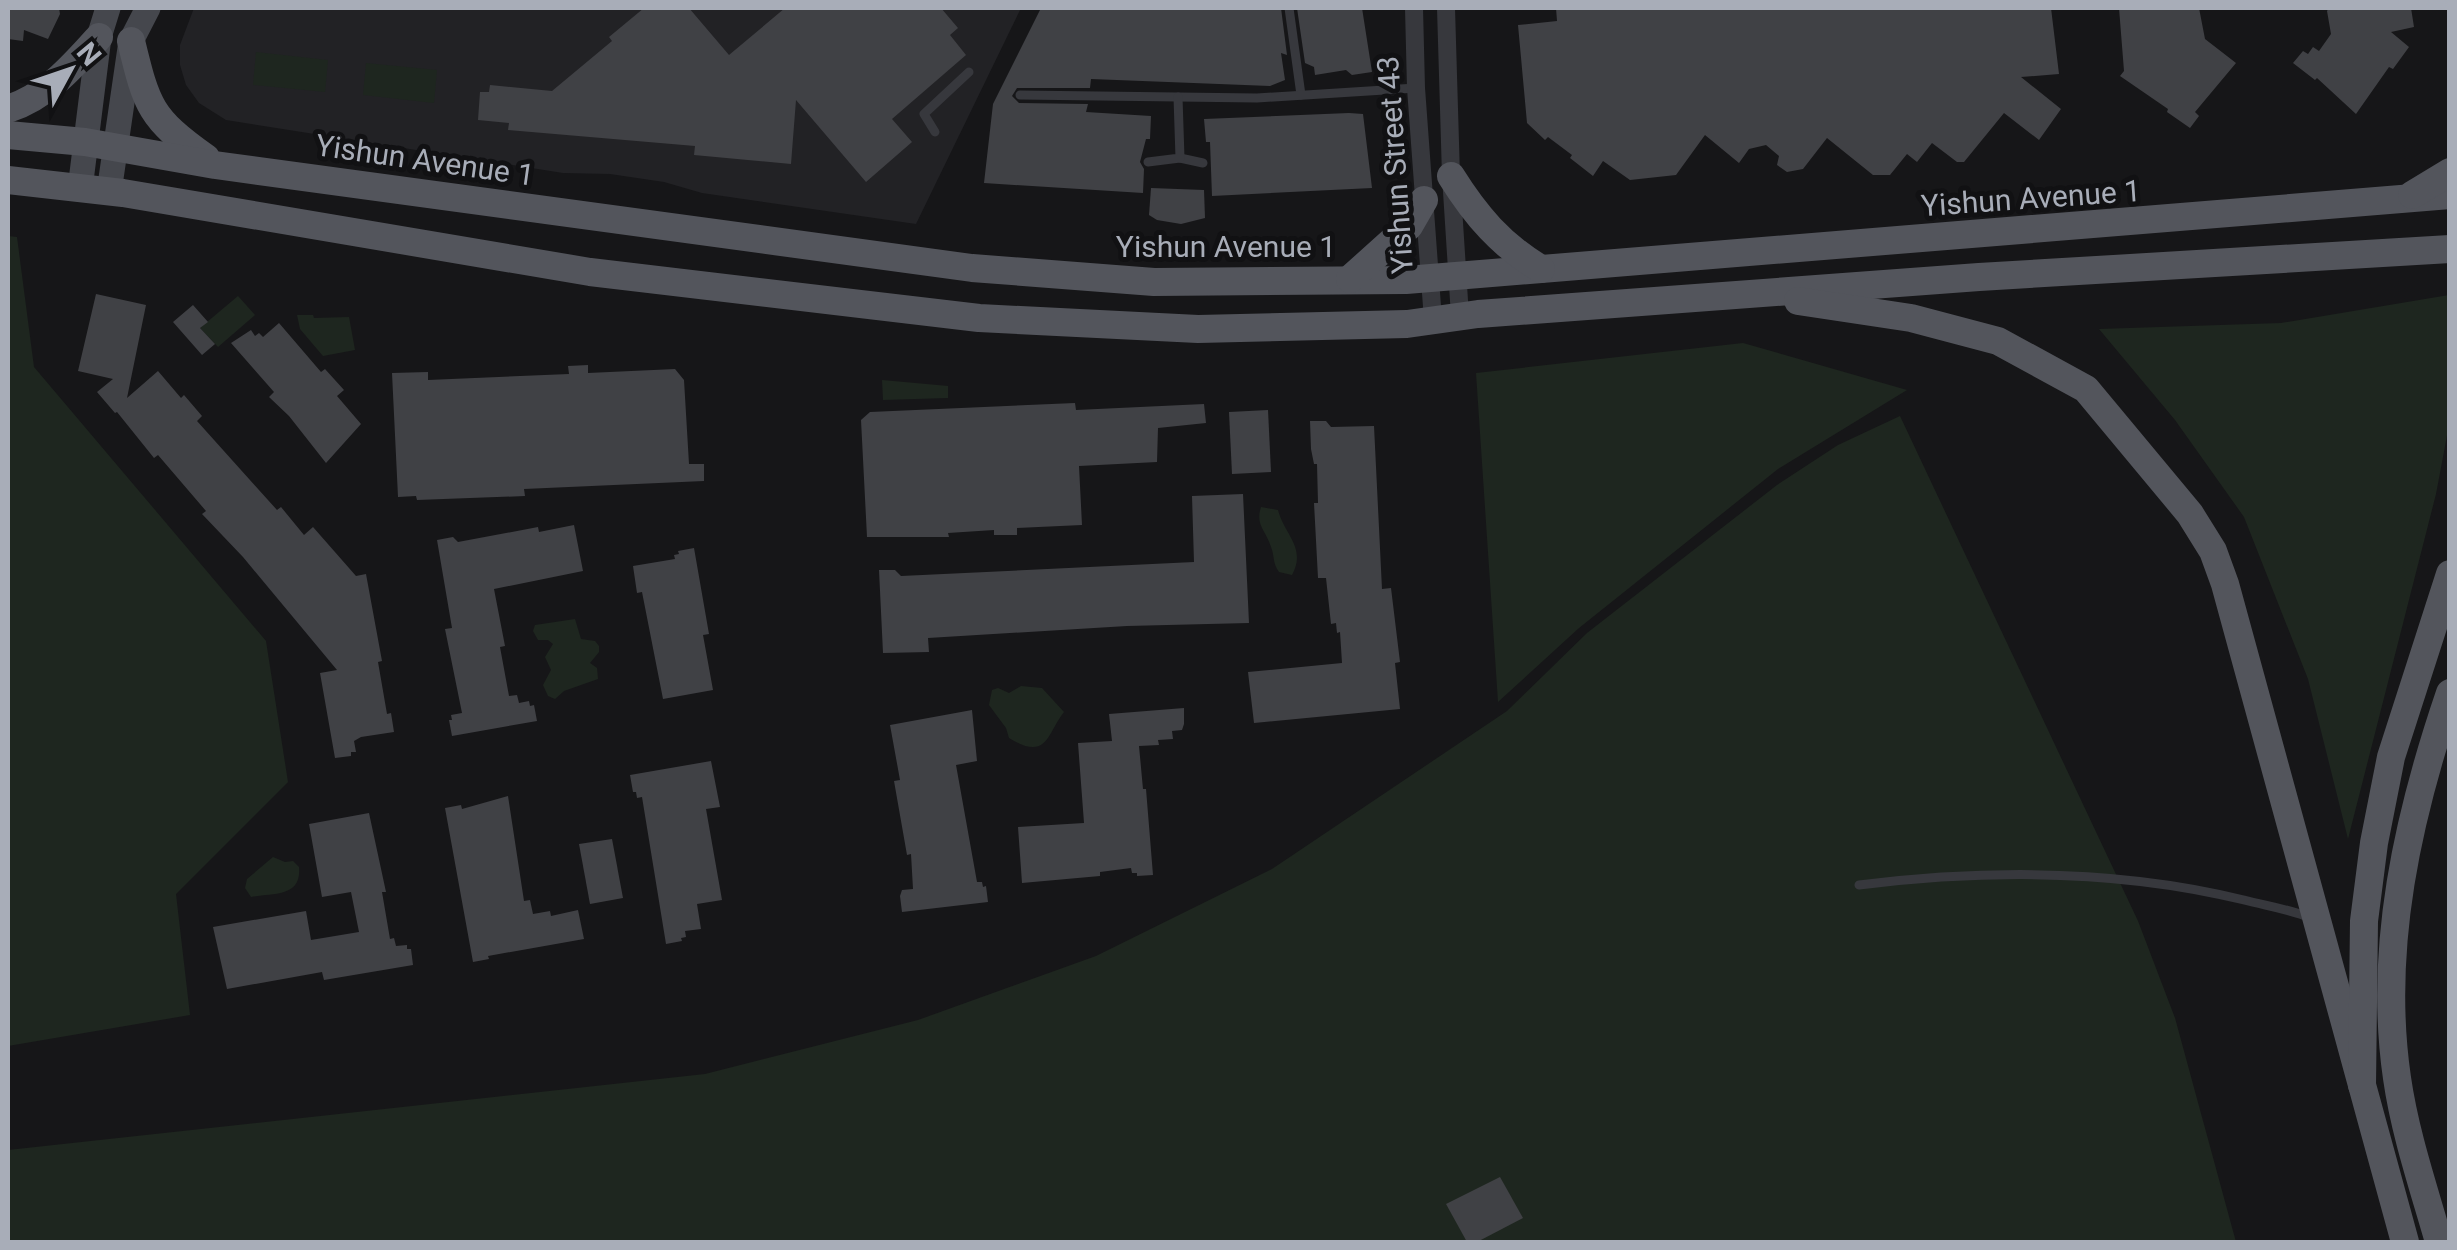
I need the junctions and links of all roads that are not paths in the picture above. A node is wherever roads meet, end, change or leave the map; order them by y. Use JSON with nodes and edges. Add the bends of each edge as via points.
{"nodes":[{"id":1,"x":108,"y":8,"type":"edge"},
{"id":2,"x":148,"y":8,"type":"edge"},
{"id":3,"x":1289,"y":8,"type":"edge"},
{"id":4,"x":1414,"y":8,"type":"edge"},
{"id":5,"x":1446,"y":8,"type":"edge"},
{"id":6,"x":99,"y":37,"type":"junction"},
{"id":7,"x":131,"y":41,"type":"junction"},
{"id":8,"x":969,"y":72,"type":"dead end"},
{"id":9,"x":1416,"y":88,"type":"junction"},
{"id":10,"x":1301,"y":95,"type":"junction"},
{"id":11,"x":1020,"y":96,"type":"dead end"},
{"id":12,"x":1178,"y":97,"type":"junction"},
{"id":13,"x":8,"y":110,"type":"edge"},
{"id":14,"x":936,"y":132,"type":"dead end"},
{"id":15,"x":8,"y":135,"type":"edge"},
{"id":16,"x":85,"y":142,"type":"junction"},
{"id":17,"x":114,"y":147,"type":"junction"},
{"id":18,"x":1180,"y":158,"type":"junction"},
{"id":19,"x":1148,"y":162,"type":"dead end"},
{"id":20,"x":1203,"y":163,"type":"dead end"},
{"id":21,"x":215,"y":165,"type":"junction"},
{"id":22,"x":2450,"y":172,"type":"edge"},
{"id":23,"x":1451,"y":176,"type":"junction"},
{"id":24,"x":8,"y":180,"type":"edge"},
{"id":25,"x":80,"y":189,"type":"junction"},
{"id":26,"x":109,"y":192,"type":"junction"},
{"id":27,"x":2450,"y":195,"type":"edge"},
{"id":28,"x":1424,"y":200,"type":"junction"},
{"id":29,"x":2402,"y":202,"type":"junction"},
{"id":30,"x":2450,"y":249,"type":"edge"},
{"id":31,"x":1540,"y":269,"type":"junction"},
{"id":32,"x":1443,"y":276,"type":"junction"},
{"id":33,"x":1350,"y":279,"type":"junction"},
{"id":34,"x":1762,"y":293,"type":"junction"},
{"id":35,"x":1447,"y":318,"type":"junction"},
{"id":36,"x":2450,"y":574,"type":"edge"},
{"id":37,"x":2450,"y":693,"type":"edge"},
{"id":38,"x":2391,"y":757,"type":"junction"},
{"id":39,"x":2425,"y":768,"type":"junction"},
{"id":40,"x":1859,"y":885,"type":"dead end"},
{"id":41,"x":2320,"y":922,"type":"junction"},
{"id":42,"x":2362,"y":1085,"type":"junction"},
{"id":43,"x":2438,"y":1238,"type":"edge"},
{"id":44,"x":2405,"y":1242,"type":"edge"}],
"edges":[{"from":1,"to":6,"type":"main road"},
{"from":2,"to":7,"type":"main road"},
{"from":3,"to":10,"type":"lane"},
{"from":4,"to":9,"type":"street","name":"Yishun Street 43"},
{"from":5,"to":23,"type":"street","name":"Yishun Street 43"},
{"from":6,"to":13,"type":"main road","via":[[58,81]]},
{"from":6,"to":16,"type":"main road"},
{"from":7,"to":17,"type":"main road"},
{"from":7,"to":21,"type":"main road","via":[[153,114]]},
{"from":8,"to":14,"type":"lane","via":[[924,114]]},
{"from":9,"to":10,"type":"lane"},
{"from":9,"to":28,"type":"street","name":"Yishun Street 43"},
{"from":10,"to":12,"type":"lane"},
{"from":11,"to":12,"type":"lane"},
{"from":12,"to":18,"type":"lane"},
{"from":15,"to":16,"type":"main road","name":"Yishun Avenue 1"},
{"from":16,"to":17,"type":"main road","name":"Yishun Avenue 1"},
{"from":16,"to":25,"type":"main road"},
{"from":17,"to":21,"type":"main road","name":"Yishun Avenue 1"},
{"from":17,"to":26,"type":"main road"},
{"from":18,"to":19,"type":"lane"},
{"from":18,"to":20,"type":"lane"},
{"from":21,"to":33,"type":"main road","name":"Yishun Avenue 1","via":[[972,268],[1154,282]]},
{"from":22,"to":29,"type":"main road"},
{"from":23,"to":31,"type":"main road","via":[[1492,233]]},
{"from":23,"to":32,"type":"street","name":"Yishun Street 43"},
{"from":24,"to":25,"type":"main road"},
{"from":25,"to":26,"type":"main road"},
{"from":26,"to":35,"type":"main road","via":[[590,272],[979,318],[1198,328]]},
{"from":27,"to":29,"type":"main road","name":"Yishun Avenue 1"},
{"from":28,"to":32,"type":"street","name":"Yishun Street 43"},
{"from":28,"to":33,"type":"main road","via":[[1409,226]]},
{"from":29,"to":31,"type":"main road","name":"Yishun Avenue 1"},
{"from":30,"to":34,"type":"main road"},
{"from":31,"to":32,"type":"main road","name":"Yishun Avenue 1"},
{"from":32,"to":33,"type":"main road","name":"Yishun Avenue 1"},
{"from":32,"to":35,"type":"street","name":"Yishun Street 43"},
{"from":32,"to":35,"type":"street","name":"Yishun Street 43"},
{"from":34,"to":35,"type":"main road"},
{"from":34,"to":41,"type":"main road","via":[[1911,318],[1998,341],[2086,389],[2212,550]]},
{"from":36,"to":38,"type":"main road"},
{"from":37,"to":39,"type":"main road"},
{"from":38,"to":39,"type":"main road"},
{"from":38,"to":42,"type":"main road","via":[[2364,921]]},
{"from":39,"to":43,"type":"main road","via":[[2394,924],[2390,990],[2397,1080]]},
{"from":40,"to":41,"type":"lane","via":[[1940,875],[2110,876],[2188,886]]},
{"from":41,"to":42,"type":"main road"},
{"from":42,"to":44,"type":"main road"}]}
